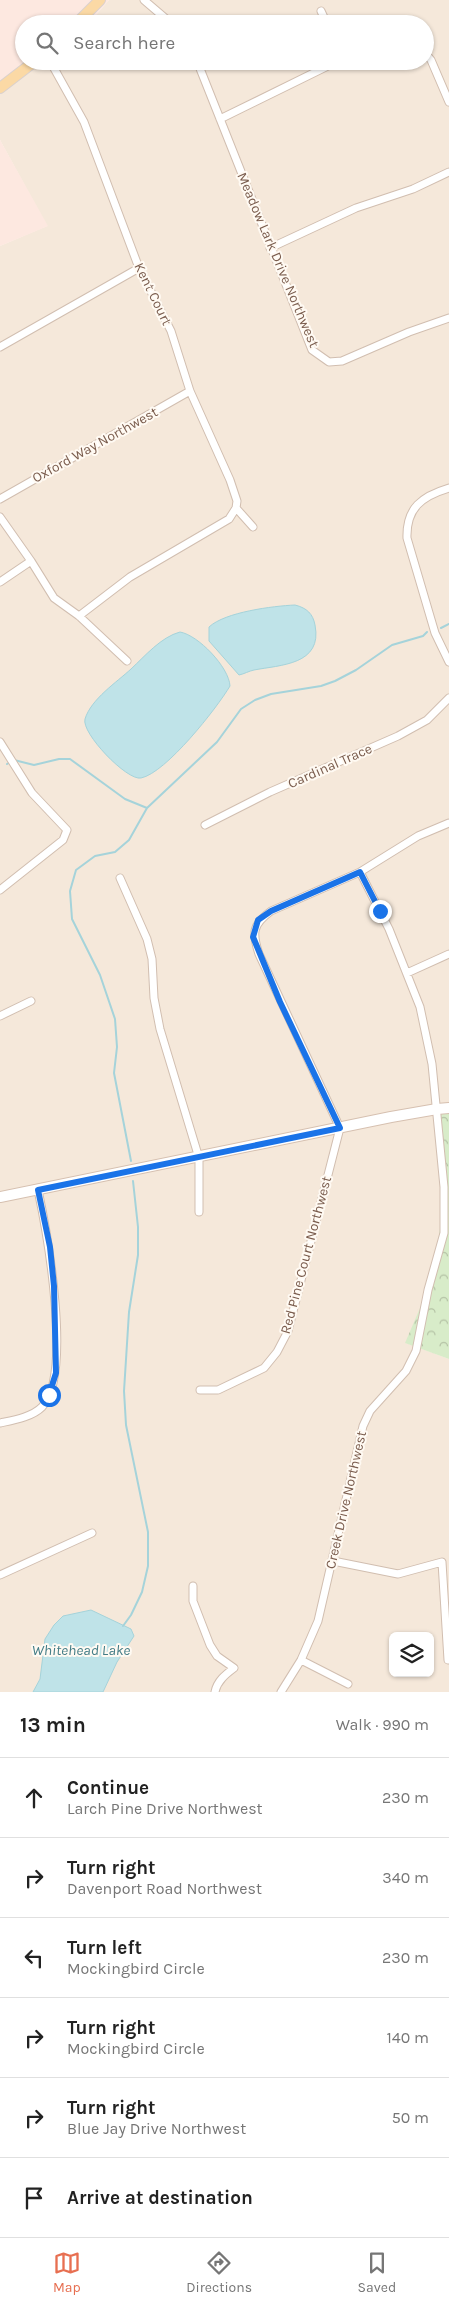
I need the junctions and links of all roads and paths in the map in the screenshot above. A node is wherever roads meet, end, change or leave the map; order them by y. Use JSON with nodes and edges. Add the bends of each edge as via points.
{"nodes":[{"id":1,"x":100,"y":0,"type":"edge"},
{"id":2,"x":144,"y":0,"type":"edge"},
{"id":3,"x":321,"y":11,"type":"dead end"},
{"id":4,"x":85,"y":15,"type":"edge"},
{"id":5,"x":162,"y":15,"type":"edge"},
{"id":6,"x":323,"y":15,"type":"edge"},
{"id":7,"x":434,"y":67,"type":"edge"},
{"id":8,"x":23,"y":70,"type":"edge"},
{"id":9,"x":55,"y":70,"type":"edge"},
{"id":10,"x":201,"y":70,"type":"edge"},
{"id":11,"x":320,"y":70,"type":"edge"},
{"id":12,"x":0,"y":88,"type":"edge"},
{"id":13,"x":449,"y":102,"type":"edge"},
{"id":14,"x":220,"y":119,"type":"junction"},
{"id":15,"x":449,"y":172,"type":"edge"},
{"id":16,"x":270,"y":248,"type":"junction"},
{"id":17,"x":139,"y":268,"type":"junction"},
{"id":18,"x":449,"y":318,"type":"edge"},
{"id":19,"x":0,"y":347,"type":"edge"},
{"id":20,"x":190,"y":391,"type":"junction"},
{"id":21,"x":449,"y":488,"type":"edge"},
{"id":22,"x":0,"y":499,"type":"edge"},
{"id":23,"x":236,"y":508,"type":"junction"},
{"id":24,"x":0,"y":516,"type":"edge"},
{"id":25,"x":253,"y":527,"type":"dead end"},
{"id":26,"x":31,"y":560,"type":"junction"},
{"id":27,"x":0,"y":582,"type":"edge"},
{"id":28,"x":79,"y":616,"type":"junction"},
{"id":29,"x":127,"y":661,"type":"dead end"},
{"id":30,"x":449,"y":662,"type":"edge"},
{"id":31,"x":449,"y":698,"type":"edge"},
{"id":32,"x":0,"y":742,"type":"edge"},
{"id":33,"x":449,"y":823,"type":"edge"},
{"id":34,"x":205,"y":825,"type":"dead end"},
{"id":35,"x":360,"y":872,"type":"junction"},
{"id":36,"x":120,"y":878,"type":"dead end"},
{"id":37,"x":0,"y":890,"type":"edge"},
{"id":38,"x":449,"y":954,"type":"edge"},
{"id":39,"x":407,"y":973,"type":"junction"},
{"id":40,"x":32,"y":1001,"type":"dead end"},
{"id":41,"x":0,"y":1016,"type":"edge"},
{"id":42,"x":437,"y":1108,"type":"junction"},
{"id":43,"x":449,"y":1108,"type":"edge"},
{"id":44,"x":340,"y":1128,"type":"junction"},
{"id":45,"x":199,"y":1158,"type":"junction"},
{"id":46,"x":38,"y":1190,"type":"junction"},
{"id":47,"x":0,"y":1197,"type":"edge"},
{"id":48,"x":199,"y":1212,"type":"dead end"},
{"id":49,"x":200,"y":1390,"type":"dead end"},
{"id":50,"x":0,"y":1423,"type":"edge"},
{"id":51,"x":92,"y":1533,"type":"dead end"},
{"id":52,"x":333,"y":1561,"type":"junction"},
{"id":53,"x":0,"y":1575,"type":"edge"},
{"id":54,"x":193,"y":1586,"type":"dead end"},
{"id":55,"x":301,"y":1660,"type":"junction"},
{"id":56,"x":448,"y":1660,"type":"edge"},
{"id":57,"x":348,"y":1684,"type":"dead end"},
{"id":58,"x":215,"y":1692,"type":"edge"},
{"id":59,"x":281,"y":1692,"type":"edge"}],
"edges":[{"from":1,"to":4,"type":"main road"},
{"from":2,"to":5,"type":"street"},
{"from":3,"to":6,"type":"street"},
{"from":7,"to":13,"type":"street"},
{"from":8,"to":12,"type":"main road"},
{"from":9,"to":17,"type":"street","name":"Kent Court","via":[[84,122]]},
{"from":10,"to":14,"type":"street","name":"Meadow Lark Drive Northwest"},
{"from":11,"to":14,"type":"street"},
{"from":14,"to":16,"type":"street","name":"Meadow Lark Drive Northwest"},
{"from":15,"to":16,"type":"street","via":[[413,189],[356,208]]},
{"from":16,"to":18,"type":"street","name":"Meadow Lark Drive Northwest","via":[[312,350],[329,362],[356,356]]},
{"from":17,"to":19,"type":"street"},
{"from":17,"to":20,"type":"street","name":"Kent Court","via":[[171,332]]},
{"from":20,"to":22,"type":"street","name":"Oxford Way Northwest"},
{"from":20,"to":23,"type":"street","name":"Kent Court","via":[[230,480]]},
{"from":21,"to":30,"type":"street","via":[[423,499],[414,508],[406,525],[435,633]]},
{"from":23,"to":25,"type":"street"},
{"from":23,"to":28,"type":"street","via":[[229,519],[130,577]]},
{"from":24,"to":26,"type":"street"},
{"from":26,"to":27,"type":"street"},
{"from":26,"to":28,"type":"street","via":[[54,598]]},
{"from":28,"to":29,"type":"street"},
{"from":31,"to":34,"type":"street","name":"Cardinal Trace","via":[[428,720],[406,732],[270,792]]},
{"from":32,"to":37,"type":"street","via":[[32,793],[67,830],[63,840]]},
{"from":33,"to":35,"type":"street","via":[[418,836]]},
{"from":35,"to":39,"type":"street","name":"Creek Drive Northwest"},
{"from":35,"to":44,"type":"street","via":[[271,911],[258,920],[253,937]]},
{"from":36,"to":45,"type":"street","via":[[147,939],[160,1029]]},
{"from":38,"to":39,"type":"street"},
{"from":39,"to":42,"type":"street","name":"Creek Drive Northwest","via":[[425,1025]]},
{"from":40,"to":41,"type":"street"},
{"from":42,"to":43,"type":"street"},
{"from":42,"to":44,"type":"street"},
{"from":42,"to":52,"type":"street","name":"Creek Drive Northwest","via":[[444,1187],[444,1233],[428,1290],[416,1352],[406,1371],[370,1411],[363,1426]]},
{"from":44,"to":45,"type":"street"},
{"from":44,"to":49,"type":"street","name":"Red Pine Court Northwest","via":[[288,1331],[277,1352],[264,1368],[218,1390]]},
{"from":45,"to":46,"type":"street"},
{"from":45,"to":48,"type":"street"},
{"from":46,"to":47,"type":"street"},
{"from":46,"to":50,"type":"street","via":[[54,1286],[56,1373],[42,1407],[22,1418]]},
{"from":51,"to":53,"type":"street"},
{"from":52,"to":55,"type":"street","name":"Creek Drive Northwest","via":[[318,1621]]},
{"from":52,"to":56,"type":"street","via":[[398,1574],[442,1562]]},
{"from":54,"to":58,"type":"street","via":[[193,1602],[210,1645],[217,1656],[234,1668],[225,1674]]},
{"from":55,"to":57,"type":"street"},
{"from":55,"to":59,"type":"street","name":"Creek Drive Northwest"}]}
